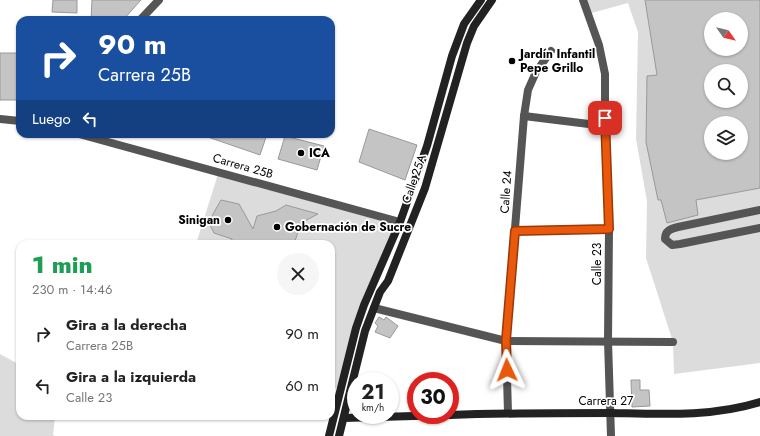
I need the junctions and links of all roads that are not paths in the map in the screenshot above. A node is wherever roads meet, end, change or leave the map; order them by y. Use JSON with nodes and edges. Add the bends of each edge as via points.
{"nodes":[{"id":1,"x":159,"y":0,"type":"edge"},
{"id":2,"x":481,"y":0,"type":"edge"},
{"id":3,"x":492,"y":0,"type":"edge"},
{"id":4,"x":583,"y":0,"type":"edge"},
{"id":5,"x":144,"y":16,"type":"edge"},
{"id":6,"x":552,"y":50,"type":"dead end"},
{"id":7,"x":524,"y":116,"type":"junction"},
{"id":8,"x":0,"y":119,"type":"edge"},
{"id":9,"x":16,"y":121,"type":"edge"},
{"id":10,"x":605,"y":126,"type":"junction"},
{"id":11,"x":94,"y":138,"type":"edge"},
{"id":12,"x":760,"y":210,"type":"edge"},
{"id":13,"x":400,"y":222,"type":"junction"},
{"id":14,"x":760,"y":228,"type":"edge"},
{"id":15,"x":609,"y":229,"type":"junction"},
{"id":16,"x":515,"y":231,"type":"junction"},
{"id":17,"x":380,"y":292,"type":"junction"},
{"id":18,"x":374,"y":308,"type":"junction"},
{"id":19,"x":506,"y":340,"type":"junction"},
{"id":20,"x":608,"y":341,"type":"junction"},
{"id":21,"x":674,"y":342,"type":"dead end"},
{"id":22,"x":760,"y":402,"type":"edge"},
{"id":23,"x":335,"y":412,"type":"edge"},
{"id":24,"x":508,"y":413,"type":"junction"},
{"id":25,"x":610,"y":413,"type":"junction"},
{"id":26,"x":459,"y":415,"type":"edge"},
{"id":27,"x":407,"y":416,"type":"edge"},
{"id":28,"x":344,"y":418,"type":"junction"},
{"id":29,"x":333,"y":420,"type":"edge"},
{"id":30,"x":329,"y":436,"type":"edge"},
{"id":31,"x":340,"y":436,"type":"edge"},
{"id":32,"x":611,"y":436,"type":"edge"}],
"edges":[{"from":1,"to":5,"type":"street"},
{"from":2,"to":13,"type":"main road","name":"Calle 25A","via":[[464,24],[452,56],[427,146]]},
{"from":3,"to":17,"type":"main road","name":"Calle 25A","via":[[474,26],[467,43],[425,188],[388,281]]},
{"from":4,"to":10,"type":"street","name":"Calle 23","via":[[599,45],[605,74]]},
{"from":6,"to":7,"type":"street","name":"Calle 24","via":[[536,72],[528,90]]},
{"from":7,"to":10,"type":"street"},
{"from":7,"to":16,"type":"street","name":"Calle 24"},
{"from":8,"to":9,"type":"street"},
{"from":10,"to":15,"type":"street","name":"Calle 23"},
{"from":11,"to":13,"type":"street","name":"Carrera 25B"},
{"from":12,"to":14,"type":"street","via":[[678,227],[665,234],[665,240],[672,245],[680,244]]},
{"from":13,"to":17,"type":"main road","via":[[404,224],[404,228],[383,278]]},
{"from":13,"to":23,"type":"main road","name":"Calle 25A","via":[[356,328]]},
{"from":15,"to":16,"type":"street"},
{"from":15,"to":20,"type":"street","name":"Calle 23"},
{"from":16,"to":19,"type":"street","name":"Calle 24"},
{"from":17,"to":18,"type":"main road","name":"Calle 25A"},
{"from":18,"to":19,"type":"street"},
{"from":18,"to":28,"type":"main road","name":"Calle 25A","via":[[365,331]]},
{"from":19,"to":20,"type":"street"},
{"from":19,"to":24,"type":"street","name":"Calle 24"},
{"from":20,"to":21,"type":"street"},
{"from":20,"to":25,"type":"street","name":"Calle 23"},
{"from":22,"to":25,"type":"main road","name":"Carrera 27","via":[[724,410],[682,414]]},
{"from":24,"to":25,"type":"main road","name":"Carrera 27"},
{"from":24,"to":26,"type":"main road","name":"Carrera 27"},
{"from":25,"to":32,"type":"street","name":"Calle 23"},
{"from":27,"to":28,"type":"main road","name":"Carrera 27"},
{"from":28,"to":31,"type":"main road","name":"Calle 25A"},
{"from":29,"to":30,"type":"main road","name":"Calle 25A"}]}
